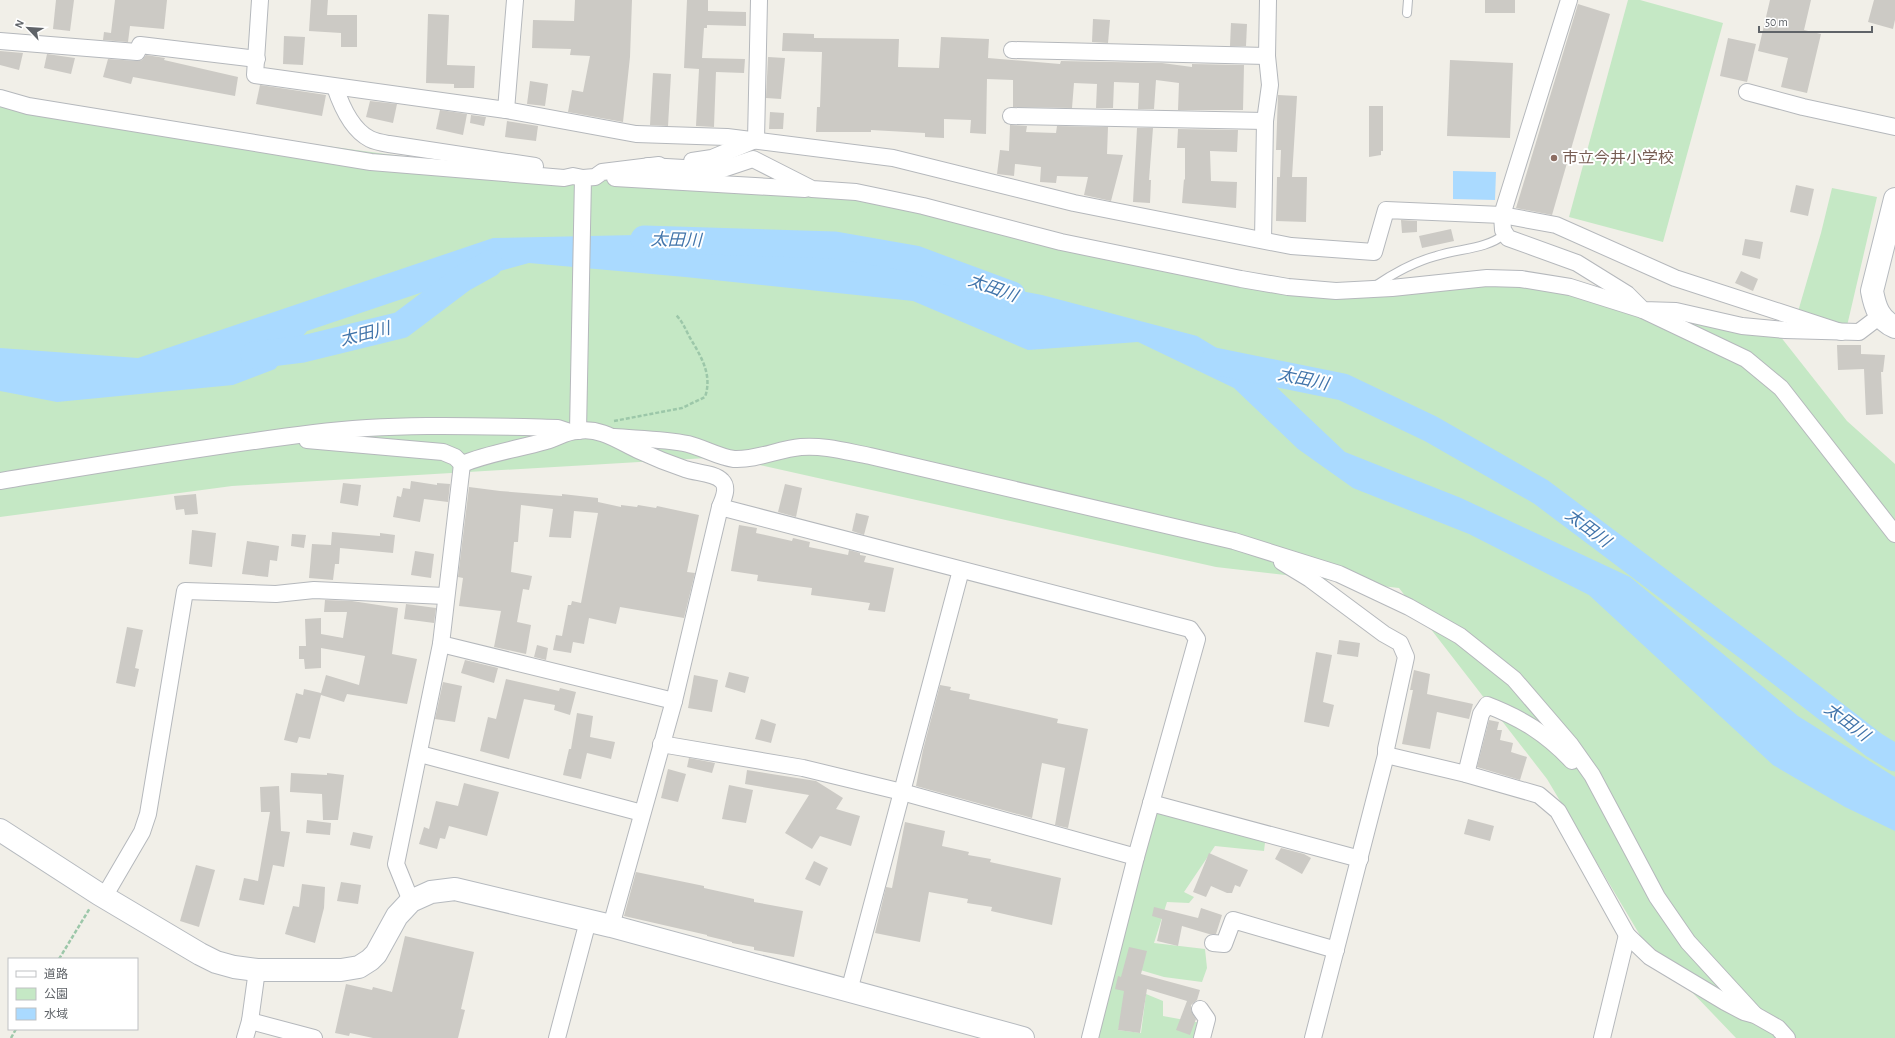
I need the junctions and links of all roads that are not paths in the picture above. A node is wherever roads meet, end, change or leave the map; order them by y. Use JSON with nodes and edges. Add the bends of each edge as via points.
{"nodes":[{"id":1,"x":260,"y":0,"type":"edge"},
{"id":2,"x":515,"y":0,"type":"edge"},
{"id":3,"x":759,"y":0,"type":"edge"},
{"id":4,"x":1268,"y":0,"type":"edge"},
{"id":5,"x":1408,"y":0,"type":"edge"},
{"id":6,"x":1569,"y":0,"type":"edge"},
{"id":7,"x":1407,"y":12,"type":"dead end"},
{"id":8,"x":0,"y":41,"type":"edge"},
{"id":9,"x":1012,"y":50,"type":"dead end"},
{"id":10,"x":1267,"y":56,"type":"junction"},
{"id":11,"x":257,"y":59,"type":"junction"},
{"id":12,"x":335,"y":87,"type":"junction"},
{"id":13,"x":1747,"y":92,"type":"dead end"},
{"id":14,"x":0,"y":98,"type":"edge"},
{"id":15,"x":506,"y":110,"type":"junction"},
{"id":16,"x":1011,"y":116,"type":"dead end"},
{"id":17,"x":1265,"y":121,"type":"junction"},
{"id":18,"x":1895,"y":127,"type":"edge"},
{"id":19,"x":756,"y":140,"type":"junction"},
{"id":20,"x":648,"y":166,"type":"junction"},
{"id":21,"x":584,"y":179,"type":"junction"},
{"id":22,"x":812,"y":189,"type":"junction"},
{"id":23,"x":1895,"y":199,"type":"edge"},
{"id":24,"x":1502,"y":215,"type":"junction"},
{"id":25,"x":1505,"y":234,"type":"junction"},
{"id":26,"x":1263,"y":240,"type":"junction"},
{"id":27,"x":1370,"y":289,"type":"junction"},
{"id":28,"x":1643,"y":310,"type":"junction"},
{"id":29,"x":1887,"y":321,"type":"edge"},
{"id":30,"x":1841,"y":332,"type":"junction"},
{"id":31,"x":579,"y":428,"type":"junction"},
{"id":32,"x":293,"y":437,"type":"junction"},
{"id":33,"x":614,"y":437,"type":"junction"},
{"id":34,"x":462,"y":464,"type":"junction"},
{"id":35,"x":0,"y":481,"type":"edge"},
{"id":36,"x":720,"y":507,"type":"junction"},
{"id":37,"x":1895,"y":534,"type":"edge"},
{"id":38,"x":1276,"y":555,"type":"junction"},
{"id":39,"x":961,"y":570,"type":"junction"},
{"id":40,"x":445,"y":596,"type":"junction"},
{"id":41,"x":441,"y":644,"type":"junction"},
{"id":42,"x":674,"y":701,"type":"junction"},
{"id":43,"x":661,"y":744,"type":"junction"},
{"id":44,"x":420,"y":754,"type":"junction"},
{"id":45,"x":1386,"y":755,"type":"junction"},
{"id":46,"x":1588,"y":769,"type":"junction"},
{"id":47,"x":1466,"y":774,"type":"junction"},
{"id":48,"x":902,"y":792,"type":"junction"},
{"id":49,"x":1151,"y":803,"type":"junction"},
{"id":50,"x":642,"y":813,"type":"junction"},
{"id":51,"x":0,"y":830,"type":"edge"},
{"id":52,"x":1136,"y":857,"type":"junction"},
{"id":53,"x":1360,"y":860,"type":"junction"},
{"id":54,"x":101,"y":895,"type":"junction"},
{"id":55,"x":411,"y":901,"type":"junction"},
{"id":56,"x":588,"y":921,"type":"junction"},
{"id":57,"x":611,"y":926,"type":"junction"},
{"id":58,"x":1628,"y":935,"type":"junction"},
{"id":59,"x":1213,"y":943,"type":"dead end"},
{"id":60,"x":1336,"y":950,"type":"junction"},
{"id":61,"x":257,"y":970,"type":"junction"},
{"id":62,"x":849,"y":991,"type":"junction"},
{"id":63,"x":1200,"y":1009,"type":"dead end"},
{"id":64,"x":1755,"y":1015,"type":"junction"},
{"id":65,"x":250,"y":1021,"type":"junction"},
{"id":66,"x":245,"y":1038,"type":"edge"},
{"id":67,"x":314,"y":1038,"type":"edge"},
{"id":68,"x":557,"y":1038,"type":"edge"},
{"id":69,"x":1023,"y":1038,"type":"edge"},
{"id":70,"x":1090,"y":1038,"type":"edge"},
{"id":71,"x":1202,"y":1038,"type":"edge"},
{"id":72,"x":1313,"y":1038,"type":"edge"},
{"id":73,"x":1602,"y":1038,"type":"edge"},
{"id":74,"x":1788,"y":1038,"type":"edge"}],
"edges":[{"from":1,"to":11,"type":"street"},
{"from":2,"to":15,"type":"street"},
{"from":3,"to":19,"type":"street"},
{"from":4,"to":10,"type":"street"},
{"from":5,"to":7,"type":"lane"},
{"from":6,"to":24,"type":"street"},
{"from":8,"to":11,"type":"street","via":[[137,52],[140,46]]},
{"from":9,"to":10,"type":"street"},
{"from":10,"to":17,"type":"street","via":[[1270,85]]},
{"from":11,"to":12,"type":"street","via":[[256,75]]},
{"from":12,"to":15,"type":"street"},
{"from":12,"to":21,"type":"street","via":[[339,100],[355,127],[370,139],[566,171]]},
{"from":13,"to":18,"type":"street"},
{"from":14,"to":21,"type":"street","via":[[28,106],[372,162]]},
{"from":15,"to":19,"type":"street","via":[[636,134]]},
{"from":16,"to":17,"type":"street"},
{"from":17,"to":26,"type":"street"},
{"from":19,"to":20,"type":"street","via":[[712,158]]},
{"from":19,"to":26,"type":"street","via":[[893,158],[1074,203]]},
{"from":20,"to":21,"type":"street","via":[[602,172]]},
{"from":20,"to":22,"type":"street","via":[[720,170],[753,159]]},
{"from":21,"to":22,"type":"street"},
{"from":21,"to":31,"type":"street"},
{"from":22,"to":27,"type":"street","via":[[856,192],[922,206],[1061,242],[1241,279],[1288,287],[1336,291]]},
{"from":23,"to":29,"type":"street","via":[[1872,290],[1874,305]]},
{"from":24,"to":25,"type":"street"},
{"from":24,"to":26,"type":"street","via":[[1386,210],[1374,252],[1291,246]]},
{"from":24,"to":30,"type":"street","via":[[1556,225],[1675,278]]},
{"from":25,"to":27,"type":"lane","via":[[1486,245],[1436,256],[1396,272]]},
{"from":25,"to":28,"type":"street","via":[[1519,243],[1577,263],[1627,294]]},
{"from":27,"to":28,"type":"street","via":[[1487,278],[1521,279],[1570,287]]},
{"from":28,"to":30,"type":"street","via":[[1676,311],[1742,326]]},
{"from":28,"to":37,"type":"street","via":[[1746,359],[1781,388]]},
{"from":29,"to":30,"type":"street","via":[[1860,332]]},
{"from":31,"to":32,"type":"street","via":[[382,428]]},
{"from":31,"to":33,"type":"street"},
{"from":31,"to":34,"type":"street","via":[[557,438],[481,456]]},
{"from":32,"to":34,"type":"street","via":[[314,442],[443,452],[455,457]]},
{"from":32,"to":35,"type":"street"},
{"from":33,"to":36,"type":"street","via":[[659,460],[718,478],[724,482],[726,490]]},
{"from":33,"to":38,"type":"street","via":[[687,444],[735,459],[751,459],[800,447],[818,446],[1234,541]]},
{"from":34,"to":40,"type":"street"},
{"from":36,"to":39,"type":"street"},
{"from":36,"to":42,"type":"street"},
{"from":38,"to":45,"type":"street","via":[[1280,561],[1310,579],[1400,643],[1406,657]]},
{"from":38,"to":46,"type":"street","via":[[1339,574],[1409,607],[1460,636],[1514,678]]},
{"from":39,"to":48,"type":"street"},
{"from":39,"to":49,"type":"street","via":[[1190,630],[1197,639]]},
{"from":40,"to":41,"type":"street"},
{"from":40,"to":54,"type":"street","via":[[314,590],[276,594],[185,591],[148,814],[142,832]]},
{"from":41,"to":42,"type":"street"},
{"from":41,"to":44,"type":"street"},
{"from":42,"to":43,"type":"street"},
{"from":43,"to":48,"type":"street","via":[[803,768]]},
{"from":43,"to":50,"type":"street"},
{"from":44,"to":50,"type":"street"},
{"from":44,"to":55,"type":"street","via":[[396,864]]},
{"from":45,"to":47,"type":"street"},
{"from":45,"to":53,"type":"street"},
{"from":46,"to":47,"type":"street","via":[[1582,771],[1540,731],[1508,713],[1487,705],[1481,714]]},
{"from":46,"to":64,"type":"street","via":[[1657,897],[1688,942]]},
{"from":47,"to":58,"type":"street","via":[[1539,795],[1558,811]]},
{"from":48,"to":52,"type":"street"},
{"from":48,"to":62,"type":"street"},
{"from":49,"to":52,"type":"street"},
{"from":49,"to":53,"type":"street"},
{"from":50,"to":57,"type":"street"},
{"from":51,"to":54,"type":"street"},
{"from":52,"to":70,"type":"street"},
{"from":53,"to":60,"type":"street"},
{"from":54,"to":61,"type":"street","via":[[216,962]]},
{"from":55,"to":56,"type":"street","via":[[432,892],[455,890]]},
{"from":55,"to":61,"type":"street","via":[[397,916],[376,954],[359,967],[341,970]]},
{"from":56,"to":57,"type":"street"},
{"from":56,"to":68,"type":"street"},
{"from":57,"to":62,"type":"street"},
{"from":58,"to":64,"type":"street","via":[[1650,957],[1725,1002]]},
{"from":58,"to":73,"type":"street"},
{"from":59,"to":60,"type":"street","via":[[1224,944],[1233,920]]},
{"from":60,"to":72,"type":"street"},
{"from":61,"to":65,"type":"street"},
{"from":62,"to":69,"type":"street"},
{"from":63,"to":71,"type":"street","via":[[1207,1018]]},
{"from":64,"to":74,"type":"street","via":[[1778,1028]]},
{"from":65,"to":66,"type":"street"},
{"from":65,"to":67,"type":"street"}]}
